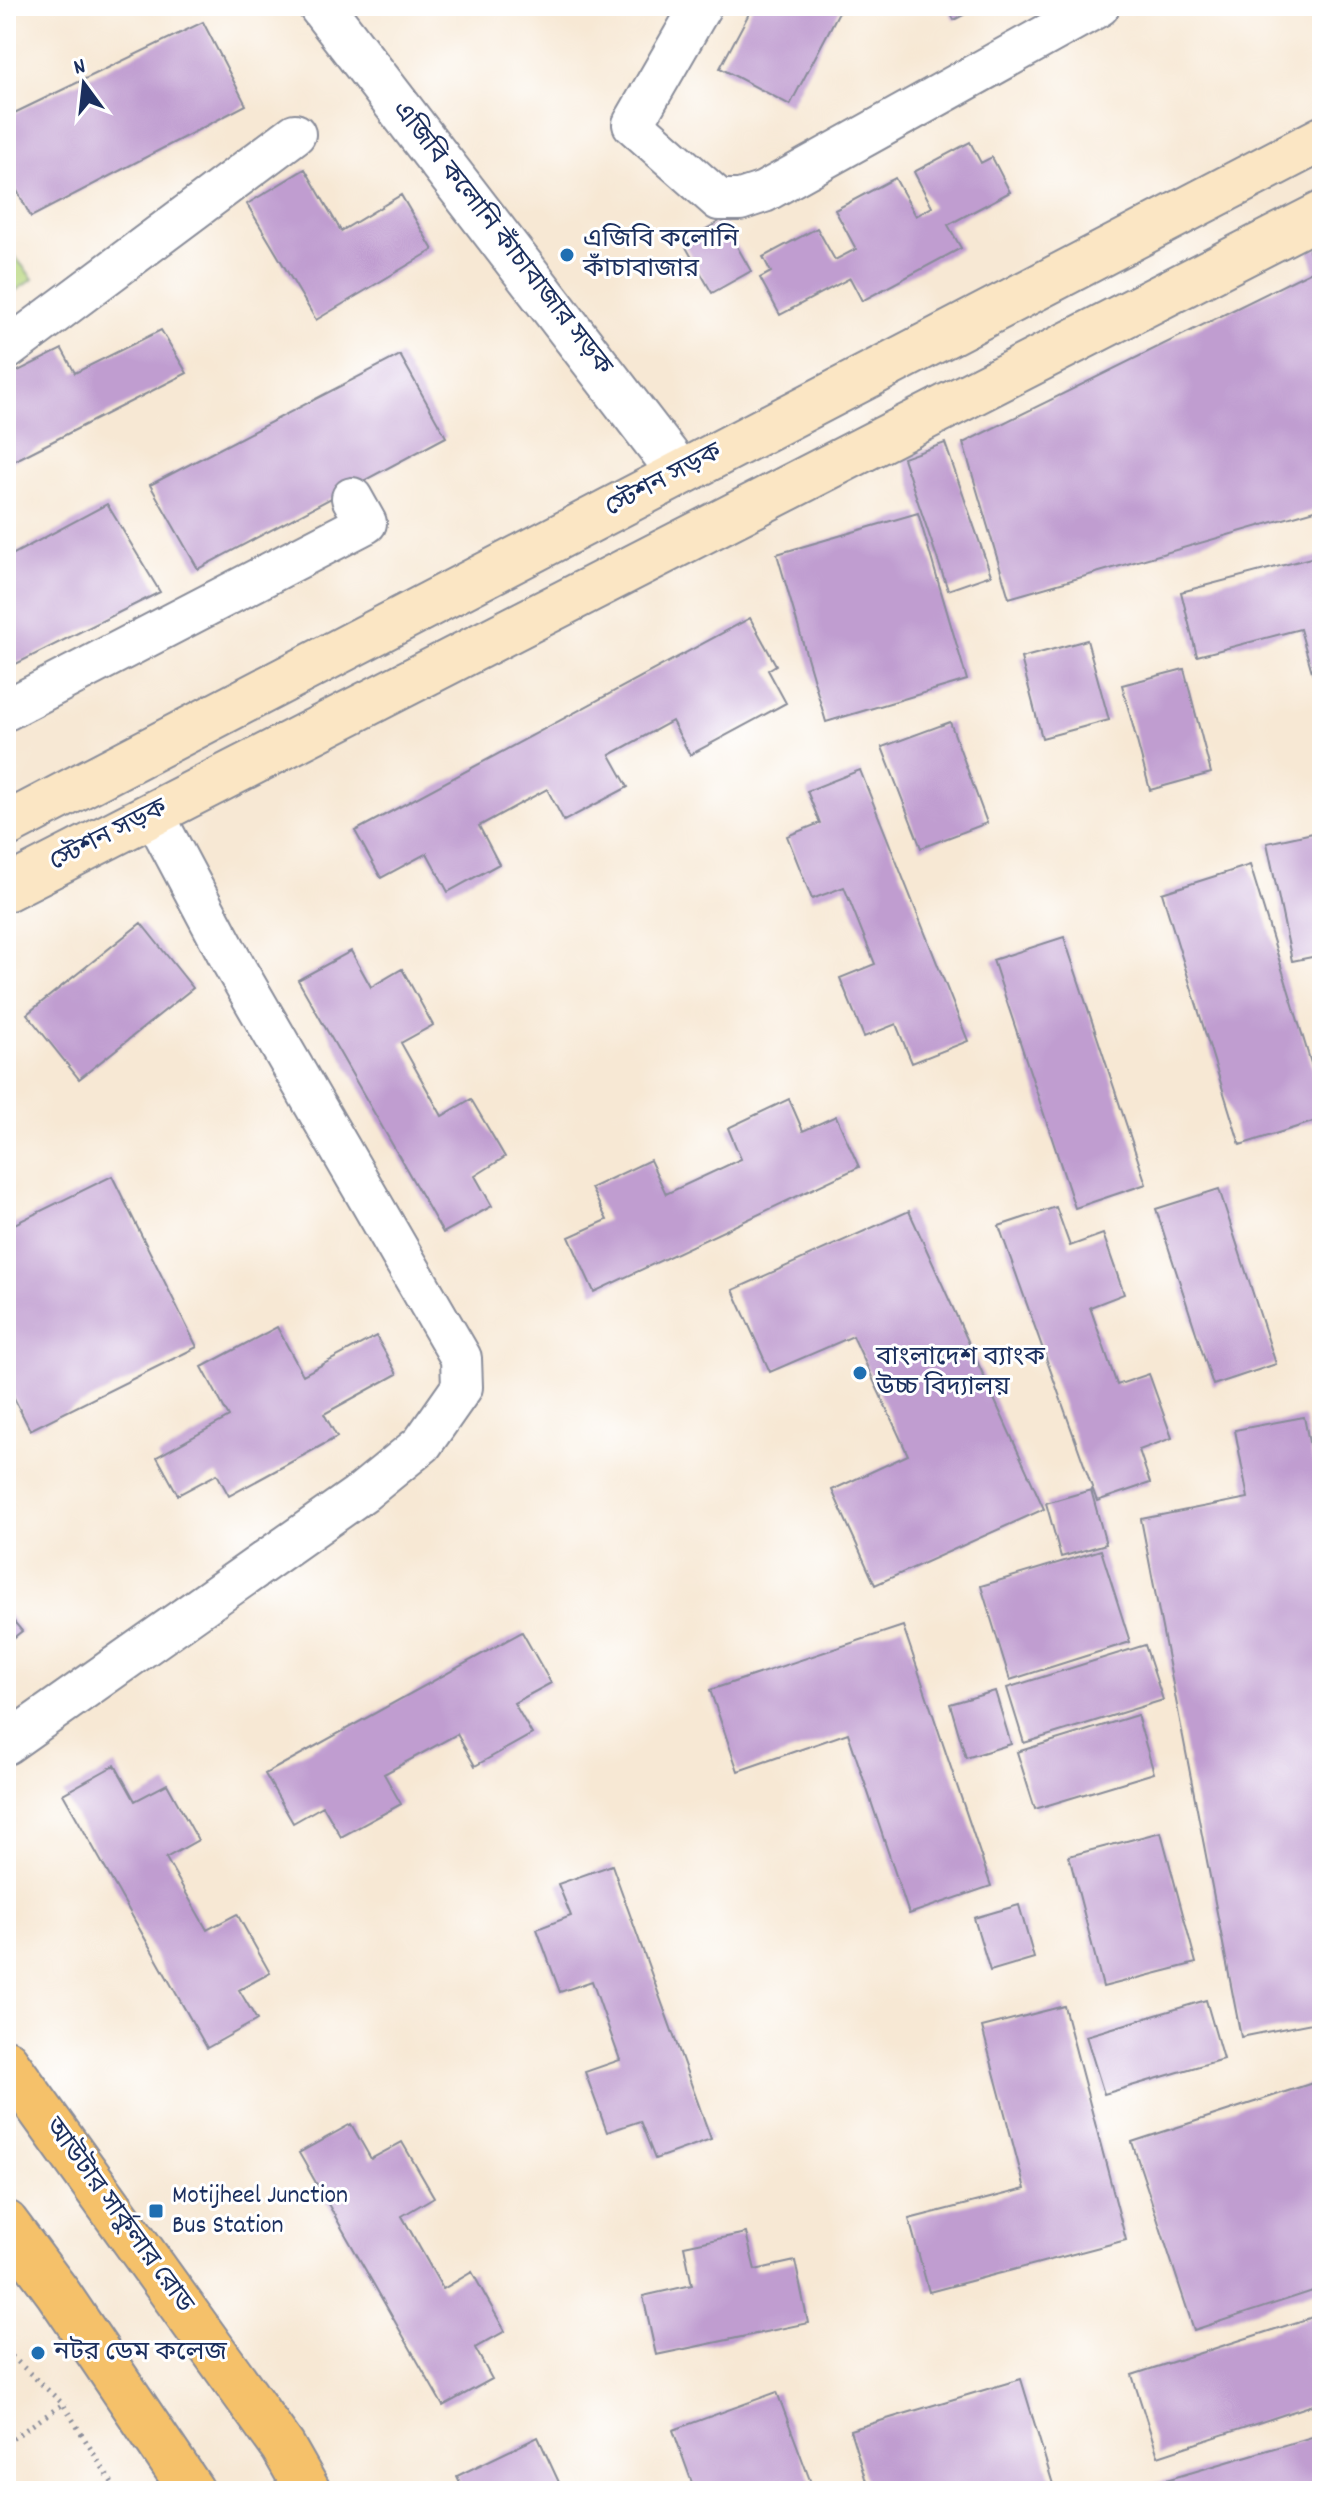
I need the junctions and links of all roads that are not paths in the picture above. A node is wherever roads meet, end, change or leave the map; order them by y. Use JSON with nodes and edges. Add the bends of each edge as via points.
{"nodes":[{"id":1,"x":321,"y":6,"type":"edge"},
{"id":2,"x":701,"y":6,"type":"edge"},
{"id":3,"x":1099,"y":6,"type":"edge"},
{"id":4,"x":295,"y":134,"type":"dead end"},
{"id":5,"x":1322,"y":139,"type":"edge"},
{"id":6,"x":1322,"y":214,"type":"edge"},
{"id":7,"x":6,"y":350,"type":"edge"},
{"id":8,"x":680,"y":473,"type":"junction"},
{"id":9,"x":352,"y":498,"type":"dead end"},
{"id":10,"x":712,"y":527,"type":"junction"},
{"id":11,"x":16,"y":694,"type":"edge"},
{"id":12,"x":153,"y":813,"type":"junction"},
{"id":13,"x":6,"y":825,"type":"edge"},
{"id":14,"x":6,"y":889,"type":"edge"},
{"id":15,"x":6,"y":1744,"type":"edge"},
{"id":16,"x":6,"y":2062,"type":"edge"},
{"id":17,"x":6,"y":2223,"type":"edge"},
{"id":18,"x":192,"y":2491,"type":"edge"},
{"id":19,"x":308,"y":2491,"type":"edge"}],
"edges":[{"from":1,"to":8,"type":"street","name":"এজিবি কলোনি কাঁচাবাজার সড়ক"},
{"from":2,"to":3,"type":"street","via":[[633,124],[719,200],[740,200],[764,192]]},
{"from":4,"to":7,"type":"street"},
{"from":5,"to":8,"type":"main road","name":"স্টেশন সড়ক"},
{"from":6,"to":10,"type":"main road","name":"স্টেশন সড়ক"},
{"from":8,"to":10,"type":"main road"},
{"from":8,"to":13,"type":"main road","name":"স্টেশন সড়ক"},
{"from":9,"to":11,"type":"street","via":[[366,523]]},
{"from":10,"to":12,"type":"main road","name":"স্টেশন সড়ক"},
{"from":12,"to":14,"type":"main road","name":"স্টেশন সড়ক"},
{"from":12,"to":15,"type":"street","via":[[232,962],[461,1358],[462,1387],[422,1444],[363,1492]]},
{"from":16,"to":19,"type":"main road","name":"আউটার সার্কুলার রোড","via":[[283,2447]]},
{"from":17,"to":18,"type":"main road"}]}
